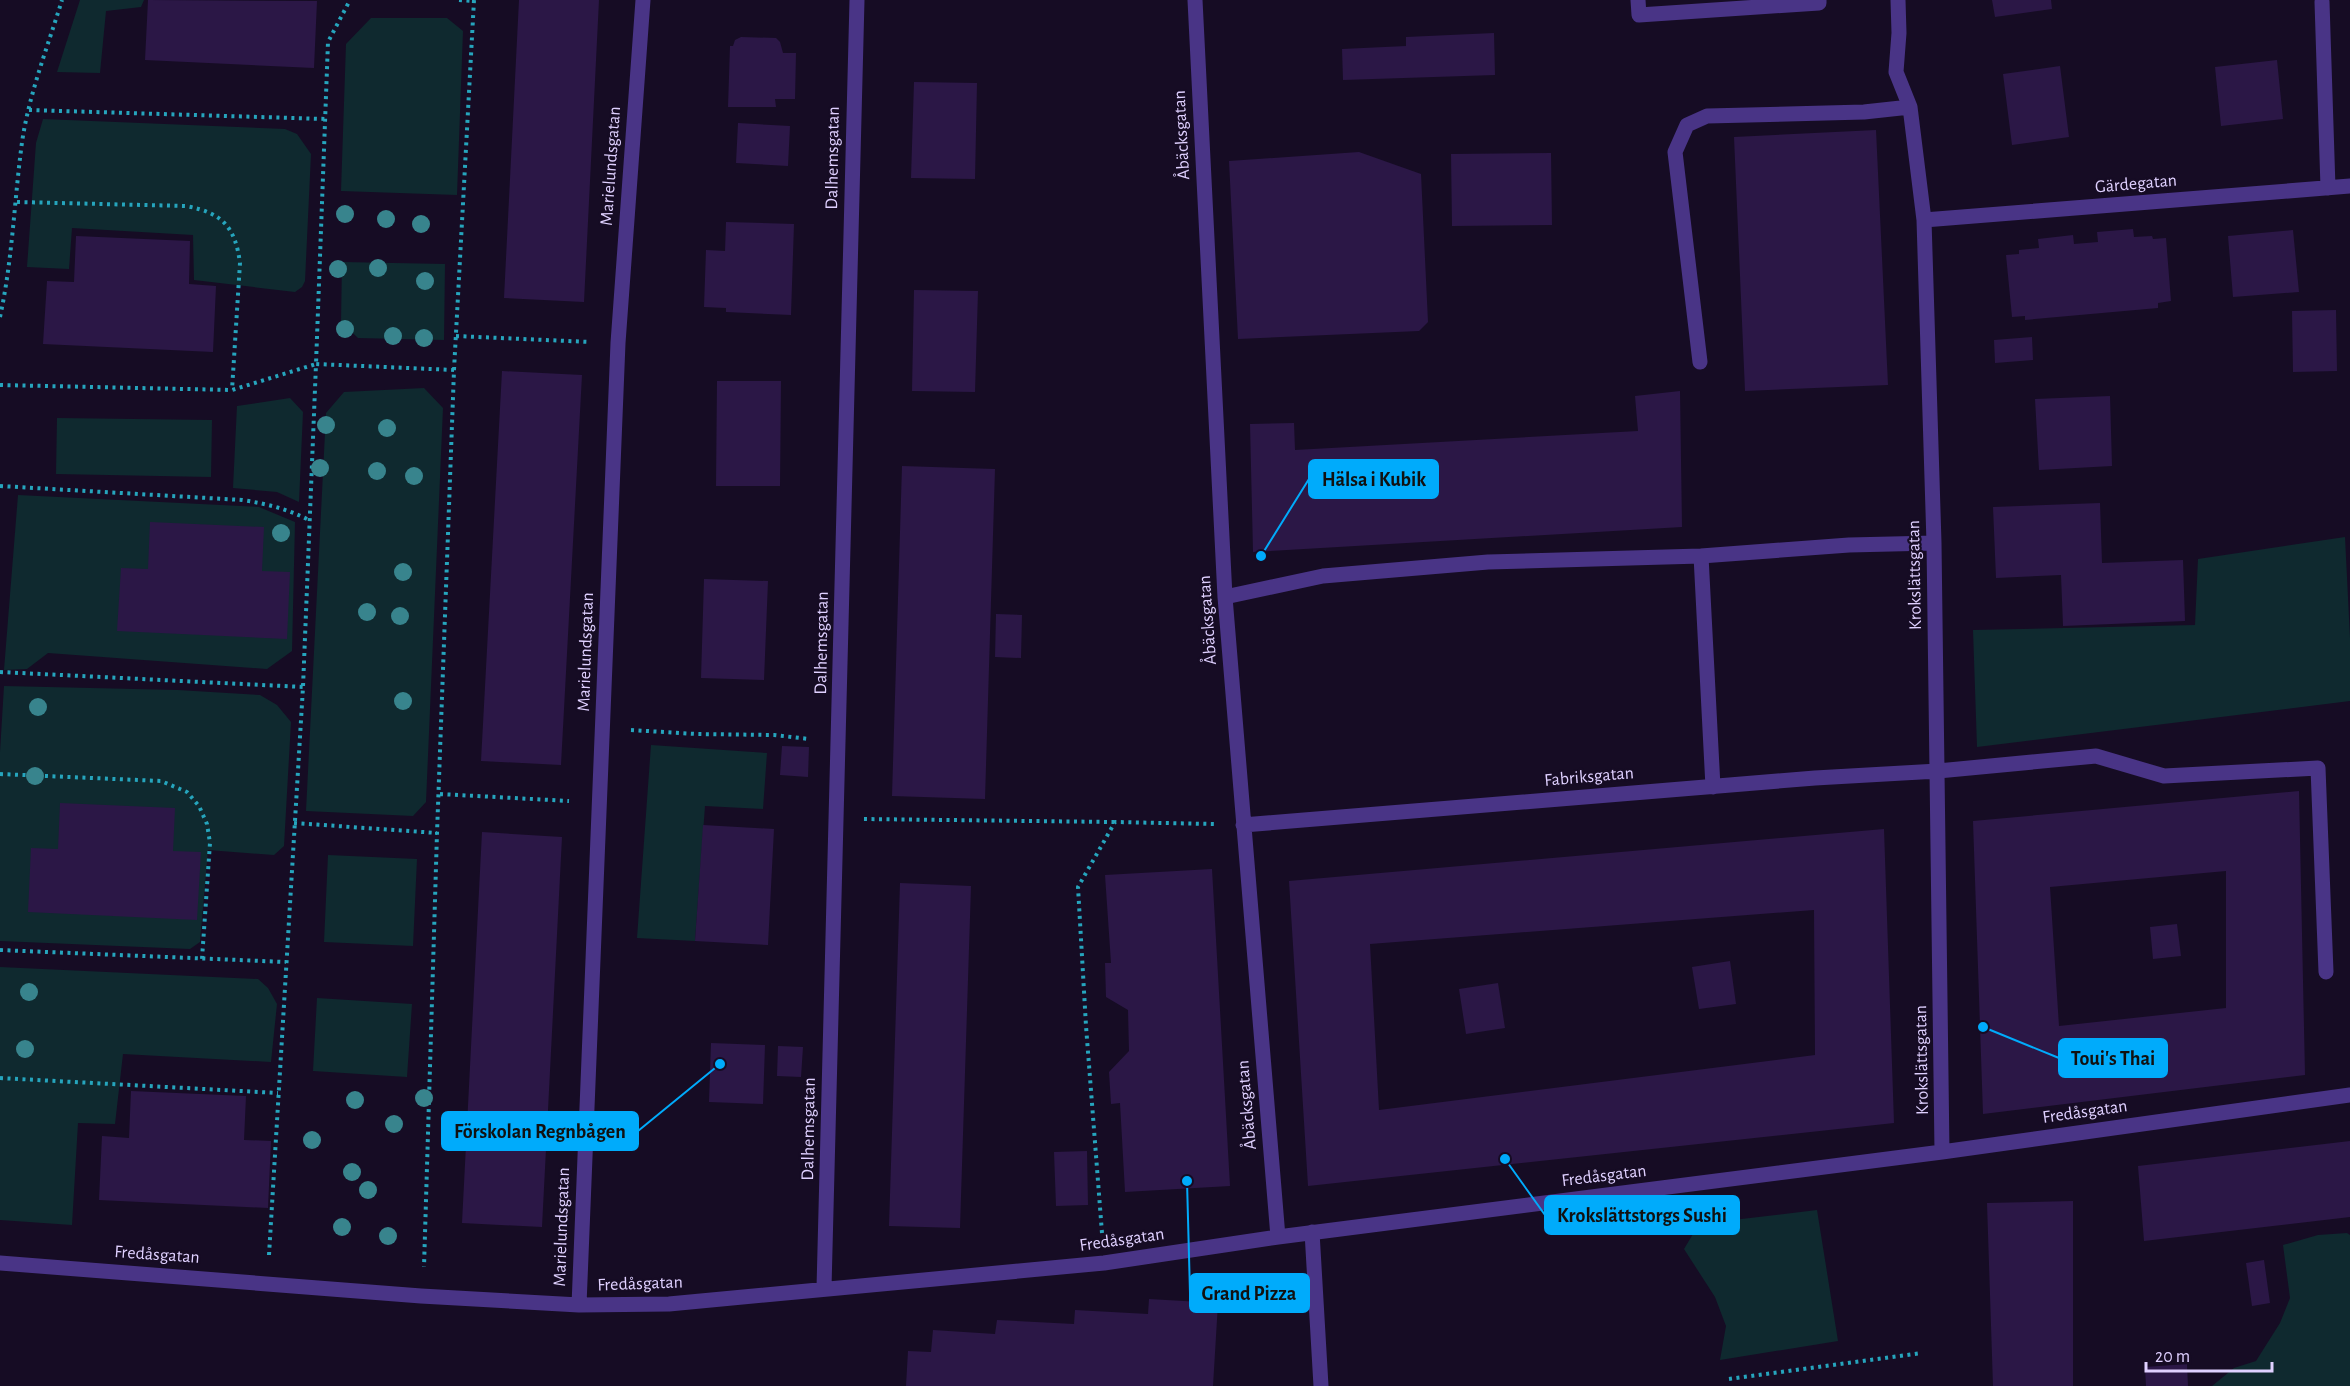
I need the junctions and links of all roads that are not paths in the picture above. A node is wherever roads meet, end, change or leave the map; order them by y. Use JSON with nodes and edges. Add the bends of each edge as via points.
{"nodes":[{"id":1,"x":643,"y":0,"type":"edge"},
{"id":2,"x":857,"y":0,"type":"edge"},
{"id":3,"x":1195,"y":0,"type":"edge"},
{"id":4,"x":1638,"y":0,"type":"edge"},
{"id":5,"x":1819,"y":0,"type":"edge"},
{"id":6,"x":1898,"y":0,"type":"edge"},
{"id":7,"x":2322,"y":2,"type":"dead end"},
{"id":8,"x":1910,"y":107,"type":"junction"},
{"id":9,"x":2350,"y":186,"type":"edge"},
{"id":10,"x":2328,"y":188,"type":"junction"},
{"id":11,"x":1924,"y":220,"type":"junction"},
{"id":12,"x":1700,"y":362,"type":"dead end"},
{"id":13,"x":1934,"y":543,"type":"junction"},
{"id":14,"x":1701,"y":556,"type":"junction"},
{"id":15,"x":1226,"y":597,"type":"junction"},
{"id":16,"x":1938,"y":771,"type":"junction"},
{"id":17,"x":1713,"y":787,"type":"junction"},
{"id":18,"x":1243,"y":825,"type":"junction"},
{"id":19,"x":2326,"y":972,"type":"dead end"},
{"id":20,"x":2350,"y":1095,"type":"edge"},
{"id":21,"x":1942,"y":1152,"type":"junction"},
{"id":22,"x":1312,"y":1232,"type":"junction"},
{"id":23,"x":1278,"y":1237,"type":"junction"},
{"id":24,"x":0,"y":1263,"type":"edge"},
{"id":25,"x":824,"y":1288,"type":"junction"},
{"id":26,"x":579,"y":1305,"type":"junction"},
{"id":27,"x":1321,"y":1386,"type":"edge"}],
"edges":[{"from":1,"to":26,"type":"street","name":"Marielundsgatan","via":[[618,343]]},
{"from":2,"to":25,"type":"street","name":"Dalhemsgatan"},
{"from":3,"to":15,"type":"street","name":"Åbäcksgatan"},
{"from":4,"to":5,"type":"street","via":[[1639,15]]},
{"from":6,"to":8,"type":"street","name":"Krokslättsgatan","via":[[1896,72]]},
{"from":7,"to":10,"type":"street"},
{"from":8,"to":11,"type":"street","name":"Krokslättsgatan"},
{"from":8,"to":12,"type":"street","via":[[1707,116],[1687,125],[1675,152]]},
{"from":9,"to":10,"type":"street","name":"Gärdegatan"},
{"from":10,"to":11,"type":"street","name":"Gärdegatan"},
{"from":11,"to":13,"type":"street","name":"Krokslättsgatan"},
{"from":13,"to":14,"type":"street"},
{"from":13,"to":16,"type":"street","name":"Krokslättsgatan"},
{"from":14,"to":15,"type":"street","via":[[1488,562],[1323,576]]},
{"from":14,"to":17,"type":"street"},
{"from":15,"to":18,"type":"street","name":"Åbäcksgatan"},
{"from":16,"to":17,"type":"street","name":"Fabriksgatan"},
{"from":16,"to":19,"type":"street","name":"Fabriksgatan","via":[[2096,756],[2164,776],[2318,768]]},
{"from":16,"to":21,"type":"street","name":"Krokslättsgatan"},
{"from":17,"to":18,"type":"street","name":"Fabriksgatan"},
{"from":18,"to":23,"type":"street","name":"Åbäcksgatan"},
{"from":20,"to":21,"type":"street","name":"Fredåsgatan"},
{"from":21,"to":22,"type":"street","name":"Fredåsgatan"},
{"from":22,"to":23,"type":"street","name":"Fredåsgatan"},
{"from":22,"to":27,"type":"street"},
{"from":23,"to":25,"type":"street","name":"Fredåsgatan","via":[[1104,1263]]},
{"from":24,"to":26,"type":"street","name":"Fredåsgatan"},
{"from":25,"to":26,"type":"street","name":"Fredåsgatan","via":[[669,1304]]}]}
